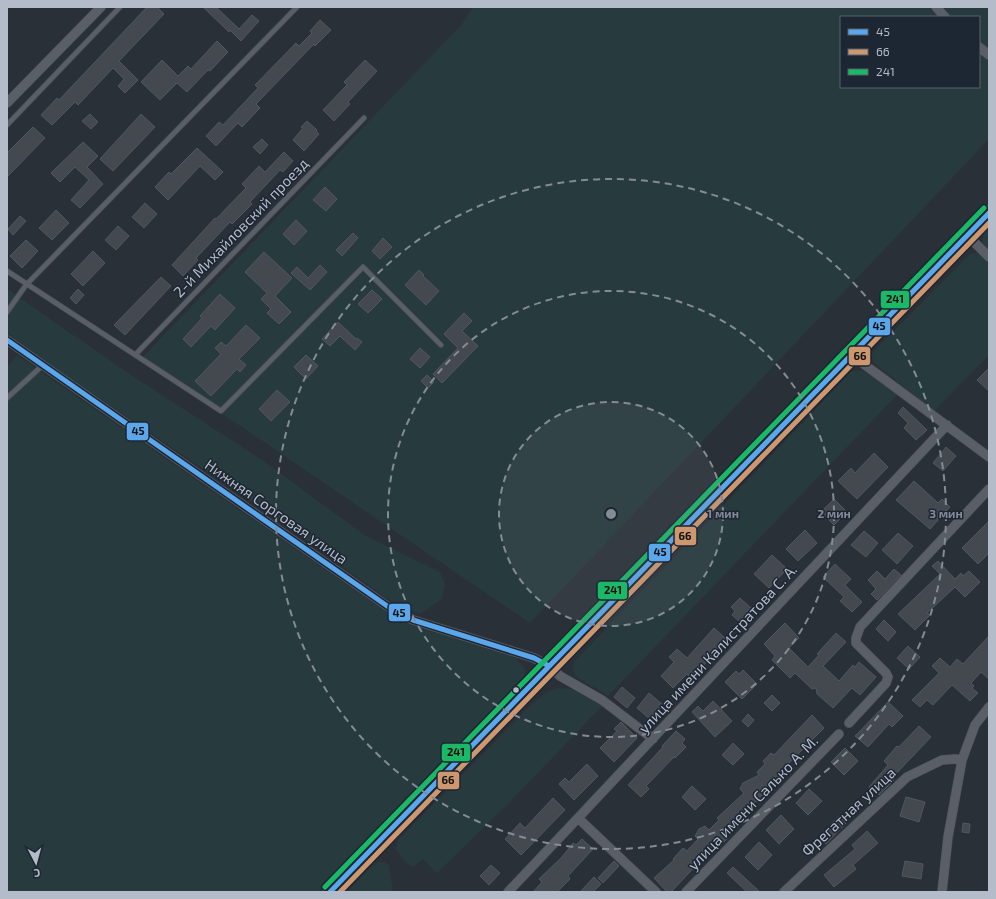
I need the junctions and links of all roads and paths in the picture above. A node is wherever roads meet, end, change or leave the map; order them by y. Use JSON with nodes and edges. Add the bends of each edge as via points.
{"nodes":[{"id":1,"x":101,"y":7,"type":"edge"},
{"id":2,"x":120,"y":7,"type":"edge"},
{"id":3,"x":297,"y":7,"type":"edge"},
{"id":4,"x":936,"y":7,"type":"edge"},
{"id":5,"x":944,"y":16,"type":"edge"},
{"id":6,"x":980,"y":48,"type":"edge"},
{"id":7,"x":989,"y":55,"type":"edge"},
{"id":8,"x":7,"y":104,"type":"edge"},
{"id":9,"x":364,"y":118,"type":"dead end"},
{"id":10,"x":7,"y":125,"type":"edge"},
{"id":11,"x":989,"y":213,"type":"edge"},
{"id":12,"x":967,"y":235,"type":"junction"},
{"id":13,"x":989,"y":257,"type":"edge"},
{"id":14,"x":7,"y":271,"type":"edge"},
{"id":15,"x":26,"y":285,"type":"junction"},
{"id":16,"x":7,"y":312,"type":"edge"},
{"id":17,"x":7,"y":340,"type":"edge"},
{"id":18,"x":441,"y":345,"type":"dead end"},
{"id":19,"x":852,"y":353,"type":"junction"},
{"id":20,"x":135,"y":355,"type":"junction"},
{"id":21,"x":43,"y":365,"type":"junction"},
{"id":22,"x":7,"y":398,"type":"edge"},
{"id":23,"x":947,"y":425,"type":"junction"},
{"id":24,"x":989,"y":457,"type":"edge"},
{"id":25,"x":989,"y":489,"type":"edge"},
{"id":26,"x":549,"y":666,"type":"junction"},
{"id":27,"x":989,"y":707,"type":"edge"},
{"id":28,"x":849,"y":723,"type":"dead end"},
{"id":29,"x":839,"y":734,"type":"dead end"},
{"id":30,"x":653,"y":739,"type":"junction"},
{"id":31,"x":962,"y":760,"type":"junction"},
{"id":32,"x":578,"y":818,"type":"junction"},
{"id":33,"x":330,"y":892,"type":"edge"},
{"id":34,"x":508,"y":892,"type":"edge"},
{"id":35,"x":656,"y":892,"type":"edge"},
{"id":36,"x":686,"y":892,"type":"edge"},
{"id":37,"x":784,"y":892,"type":"edge"},
{"id":38,"x":942,"y":892,"type":"edge"}],
"edges":[{"from":1,"to":8,"type":"street"},
{"from":2,"to":10,"type":"lane"},
{"from":3,"to":15,"type":"lane"},
{"from":4,"to":5,"type":"street"},
{"from":6,"to":7,"type":"street"},
{"from":9,"to":20,"type":"lane","name":"2-й Михайловский проезд"},
{"from":11,"to":12,"type":"main road"},
{"from":12,"to":13,"type":"street"},
{"from":12,"to":19,"type":"main road"},
{"from":14,"to":15,"type":"lane"},
{"from":15,"to":16,"type":"lane"},
{"from":15,"to":20,"type":"lane"},
{"from":17,"to":21,"type":"street","name":"Нижняя Сорговая улица"},
{"from":18,"to":20,"type":"lane","via":[[363,267],[221,411]]},
{"from":19,"to":23,"type":"street"},
{"from":19,"to":26,"type":"main road"},
{"from":21,"to":22,"type":"lane"},
{"from":21,"to":26,"type":"street","name":"Нижняя Сорговая улица","via":[[390,608],[413,620],[534,658]]},
{"from":23,"to":24,"type":"street"},
{"from":23,"to":30,"type":"street","name":"улица имени Калистратова С. А."},
{"from":25,"to":28,"type":"street","via":[[860,627],[856,643],[888,677],[886,684]]},
{"from":26,"to":30,"type":"street","name":"Нижняя Сорговая улица","via":[[560,676],[602,700]]},
{"from":26,"to":33,"type":"main road"},
{"from":27,"to":31,"type":"street","via":[[975,725]]},
{"from":29,"to":36,"type":"street","name":"улица имени Салько А. М."},
{"from":30,"to":32,"type":"street","name":"улица имени Калистратова С. А."},
{"from":31,"to":37,"type":"street","name":"Фрегатная улица","via":[[942,760],[907,777]]},
{"from":31,"to":38,"type":"street","via":[[948,837]]},
{"from":32,"to":34,"type":"street","name":"улица имени Калистратова С. А."},
{"from":32,"to":35,"type":"street"}]}
